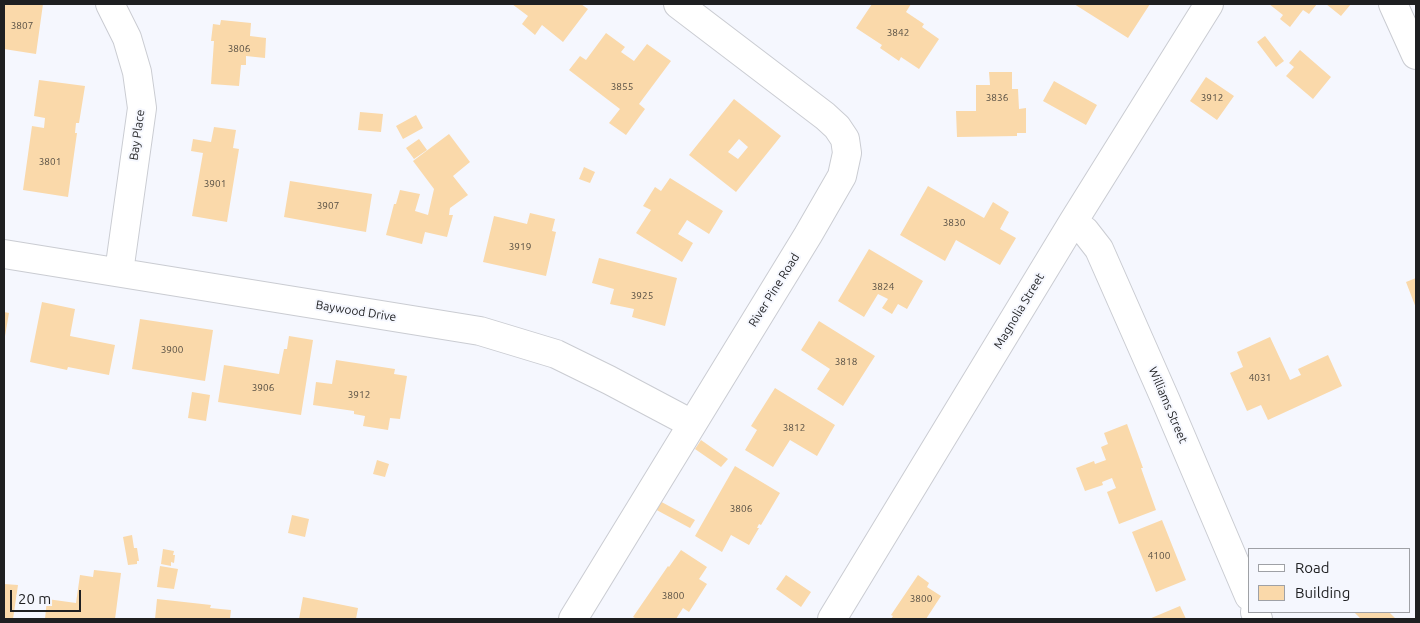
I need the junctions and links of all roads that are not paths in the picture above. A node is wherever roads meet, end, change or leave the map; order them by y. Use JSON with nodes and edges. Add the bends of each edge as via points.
{"nodes":[{"id":1,"x":110,"y":4,"type":"edge"},
{"id":2,"x":678,"y":4,"type":"edge"},
{"id":3,"x":1209,"y":4,"type":"edge"},
{"id":4,"x":1394,"y":4,"type":"edge"},
{"id":5,"x":1416,"y":55,"type":"edge"},
{"id":6,"x":1073,"y":222,"type":"junction"},
{"id":7,"x":4,"y":254,"type":"edge"},
{"id":8,"x":119,"y":272,"type":"junction"},
{"id":9,"x":692,"y":424,"type":"junction"},
{"id":10,"x":1248,"y":594,"type":"edge"},
{"id":11,"x":573,"y":619,"type":"edge"},
{"id":12,"x":832,"y":619,"type":"edge"}],
"edges":[{"from":1,"to":8,"type":"street","name":"Bay Place","via":[[127,38],[135,64],[142,108]]},
{"from":2,"to":9,"type":"street","name":"River Pine Road","via":[[825,116],[845,139],[847,153],[842,176]]},
{"from":3,"to":6,"type":"street","name":"Magnolia Street"},
{"from":4,"to":5,"type":"street"},
{"from":6,"to":10,"type":"street","name":"Williams Street","via":[[1099,249]]},
{"from":6,"to":12,"type":"street","name":"Magnolia Street"},
{"from":7,"to":8,"type":"street","name":"Baywood Drive"},
{"from":8,"to":9,"type":"street","name":"Baywood Drive","via":[[480,332],[556,354]]},
{"from":9,"to":11,"type":"street","name":"River Pine Road"}]}
